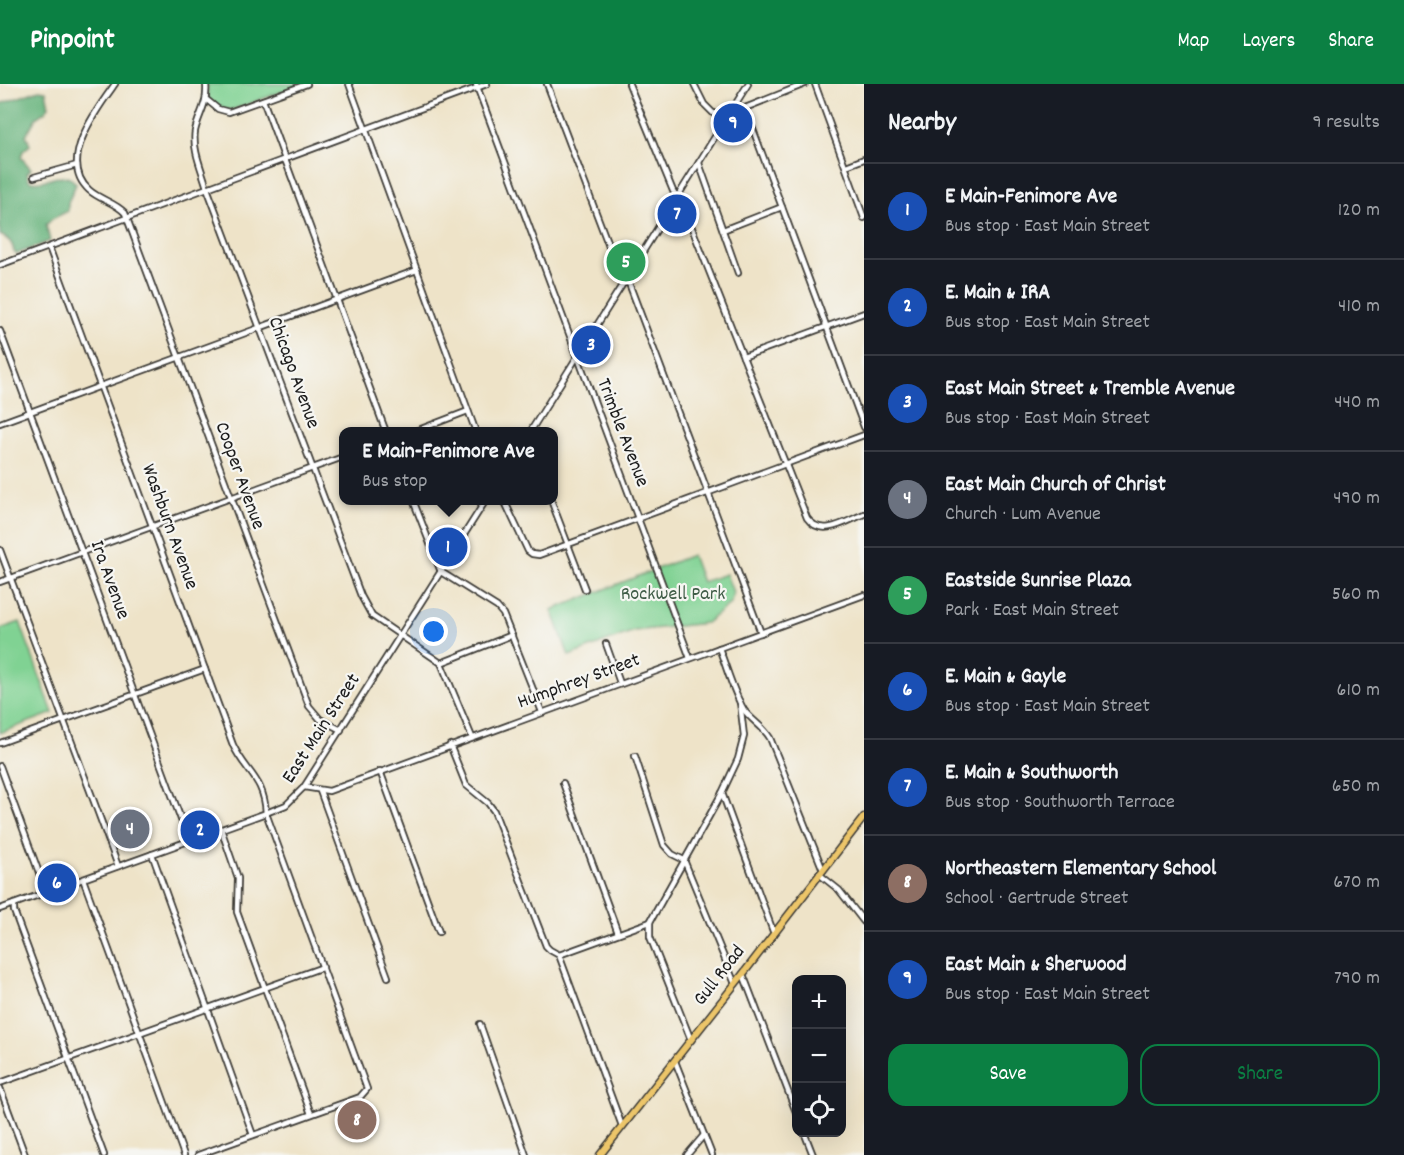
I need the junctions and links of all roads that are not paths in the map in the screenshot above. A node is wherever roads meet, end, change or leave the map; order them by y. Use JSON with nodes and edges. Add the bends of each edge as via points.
{"nodes":[{"id":1,"x":115,"y":84,"type":"edge"},
{"id":2,"x":206,"y":84,"type":"edge"},
{"id":3,"x":306,"y":84,"type":"edge"},
{"id":4,"x":349,"y":84,"type":"edge"},
{"id":5,"x":487,"y":84,"type":"edge"},
{"id":6,"x":547,"y":84,"type":"edge"},
{"id":7,"x":629,"y":84,"type":"edge"},
{"id":8,"x":694,"y":84,"type":"edge"},
{"id":9,"x":748,"y":84,"type":"edge"},
{"id":10,"x":805,"y":84,"type":"edge"},
{"id":11,"x":814,"y":84,"type":"edge"},
{"id":12,"x":477,"y":86,"type":"edge"},
{"id":13,"x":207,"y":100,"type":"junction"},
{"id":14,"x":263,"y":100,"type":"junction"},
{"id":15,"x":733,"y":107,"type":"junction"},
{"id":16,"x":745,"y":108,"type":"junction"},
{"id":17,"x":723,"y":123,"type":"junction"},
{"id":18,"x":364,"y":130,"type":"junction"},
{"id":19,"x":285,"y":159,"type":"junction"},
{"id":20,"x":864,"y":159,"type":"edge"},
{"id":21,"x":699,"y":163,"type":"junction"},
{"id":22,"x":77,"y":165,"type":"junction"},
{"id":23,"x":846,"y":166,"type":"junction"},
{"id":24,"x":34,"y":177,"type":"dead end"},
{"id":25,"x":207,"y":188,"type":"junction"},
{"id":26,"x":677,"y":197,"type":"junction"},
{"id":27,"x":782,"y":207,"type":"junction"},
{"id":28,"x":127,"y":218,"type":"junction"},
{"id":29,"x":864,"y":218,"type":"edge"},
{"id":30,"x":723,"y":230,"type":"junction"},
{"id":31,"x":49,"y":247,"type":"junction"},
{"id":32,"x":0,"y":265,"type":"edge"},
{"id":33,"x":417,"y":270,"type":"junction"},
{"id":34,"x":738,"y":273,"type":"dead end"},
{"id":35,"x":627,"y":278,"type":"junction"},
{"id":36,"x":338,"y":299,"type":"junction"},
{"id":37,"x":864,"y":313,"type":"edge"},
{"id":38,"x":827,"y":326,"type":"junction"},
{"id":39,"x":260,"y":327,"type":"junction"},
{"id":40,"x":0,"y":330,"type":"edge"},
{"id":41,"x":179,"y":357,"type":"junction"},
{"id":42,"x":577,"y":357,"type":"junction"},
{"id":43,"x":743,"y":357,"type":"junction"},
{"id":44,"x":101,"y":386,"type":"junction"},
{"id":45,"x":468,"y":411,"type":"junction"},
{"id":46,"x":30,"y":412,"type":"junction"},
{"id":47,"x":0,"y":423,"type":"edge"},
{"id":48,"x":384,"y":427,"type":"edge"},
{"id":49,"x":426,"y":427,"type":"edge"},
{"id":50,"x":474,"y":427,"type":"edge"},
{"id":51,"x":533,"y":427,"type":"edge"},
{"id":52,"x":864,"y":427,"type":"edge"},
{"id":53,"x":864,"y":435,"type":"edge"},
{"id":54,"x":339,"y":458,"type":"edge"},
{"id":55,"x":784,"y":464,"type":"junction"},
{"id":56,"x":313,"y":468,"type":"junction"},
{"id":57,"x":708,"y":492,"type":"junction"},
{"id":58,"x":231,"y":498,"type":"junction"},
{"id":59,"x":415,"y":505,"type":"edge"},
{"id":60,"x":483,"y":505,"type":"edge"},
{"id":61,"x":506,"y":505,"type":"edge"},
{"id":62,"x":552,"y":505,"type":"edge"},
{"id":63,"x":864,"y":514,"type":"edge"},
{"id":64,"x":638,"y":518,"type":"junction"},
{"id":65,"x":153,"y":528,"type":"junction"},
{"id":66,"x":567,"y":544,"type":"junction"},
{"id":67,"x":0,"y":550,"type":"edge"},
{"id":68,"x":83,"y":552,"type":"junction"},
{"id":69,"x":441,"y":572,"type":"junction"},
{"id":70,"x":10,"y":578,"type":"junction"},
{"id":71,"x":0,"y":582,"type":"edge"},
{"id":72,"x":585,"y":589,"type":"dead end"},
{"id":73,"x":864,"y":595,"type":"edge"},
{"id":74,"x":761,"y":633,"type":"junction"},
{"id":75,"x":512,"y":635,"type":"junction"},
{"id":76,"x":400,"y":636,"type":"junction"},
{"id":77,"x":606,"y":644,"type":"dead end"},
{"id":78,"x":720,"y":648,"type":"junction"},
{"id":79,"x":690,"y":658,"type":"junction"},
{"id":80,"x":441,"y":663,"type":"junction"},
{"id":81,"x":205,"y":669,"type":"junction"},
{"id":82,"x":620,"y":683,"type":"junction"},
{"id":83,"x":135,"y":694,"type":"junction"},
{"id":84,"x":740,"y":702,"type":"junction"},
{"id":85,"x":542,"y":712,"type":"junction"},
{"id":86,"x":63,"y":720,"type":"junction"},
{"id":87,"x":341,"y":730,"type":"junction"},
{"id":88,"x":472,"y":737,"type":"junction"},
{"id":89,"x":0,"y":743,"type":"edge"},
{"id":90,"x":450,"y":745,"type":"junction"},
{"id":91,"x":634,"y":756,"type":"dead end"},
{"id":92,"x":0,"y":766,"type":"edge"},
{"id":93,"x":380,"y":771,"type":"junction"},
{"id":94,"x":563,"y":783,"type":"dead end"},
{"id":95,"x":304,"y":787,"type":"junction"},
{"id":96,"x":320,"y":791,"type":"junction"},
{"id":97,"x":722,"y":793,"type":"junction"},
{"id":98,"x":266,"y":813,"type":"junction"},
{"id":99,"x":864,"y":817,"type":"edge"},
{"id":100,"x":221,"y":829,"type":"junction"},
{"id":101,"x":189,"y":841,"type":"junction"},
{"id":102,"x":152,"y":854,"type":"junction"},
{"id":103,"x":684,"y":860,"type":"junction"},
{"id":104,"x":118,"y":866,"type":"junction"},
{"id":105,"x":821,"y":872,"type":"junction"},
{"id":106,"x":83,"y":879,"type":"junction"},
{"id":107,"x":46,"y":892,"type":"junction"},
{"id":108,"x":14,"y":904,"type":"junction"},
{"id":109,"x":0,"y":909,"type":"edge"},
{"id":110,"x":650,"y":922,"type":"junction"},
{"id":111,"x":864,"y":922,"type":"edge"},
{"id":112,"x":438,"y":932,"type":"dead end"},
{"id":113,"x":618,"y":933,"type":"junction"},
{"id":114,"x":774,"y":934,"type":"junction"},
{"id":115,"x":559,"y":955,"type":"junction"},
{"id":116,"x":323,"y":967,"type":"junction"},
{"id":117,"x":743,"y":974,"type":"junction"},
{"id":118,"x":388,"y":977,"type":"dead end"},
{"id":119,"x":735,"y":984,"type":"junction"},
{"id":120,"x":265,"y":988,"type":"junction"},
{"id":121,"x":208,"y":1008,"type":"junction"},
{"id":122,"x":480,"y":1024,"type":"dead end"},
{"id":123,"x":139,"y":1034,"type":"junction"},
{"id":124,"x":691,"y":1040,"type":"junction"},
{"id":125,"x":69,"y":1059,"type":"junction"},
{"id":126,"x":675,"y":1061,"type":"junction"},
{"id":127,"x":0,"y":1083,"type":"edge"},
{"id":128,"x":0,"y":1088,"type":"edge"},
{"id":129,"x":792,"y":1102,"type":"edge"},
{"id":130,"x":311,"y":1114,"type":"junction"},
{"id":131,"x":622,"y":1126,"type":"junction"},
{"id":132,"x":253,"y":1135,"type":"junction"},
{"id":133,"x":704,"y":1135,"type":"junction"},
{"id":134,"x":806,"y":1137,"type":"edge"},
{"id":135,"x":603,"y":1153,"type":"edge"},
{"id":136,"x":25,"y":1155,"type":"edge"},
{"id":137,"x":104,"y":1155,"type":"edge"},
{"id":138,"x":184,"y":1155,"type":"edge"},
{"id":139,"x":198,"y":1155,"type":"edge"},
{"id":140,"x":526,"y":1155,"type":"edge"},
{"id":141,"x":687,"y":1155,"type":"edge"},
{"id":142,"x":712,"y":1155,"type":"edge"},
{"id":143,"x":813,"y":1155,"type":"edge"}],
"edges":[{"from":1,"to":22,"type":"street","via":[[84,134]]},
{"from":2,"to":13,"type":"street","name":"Chicago Avenue"},
{"from":3,"to":14,"type":"street"},
{"from":4,"to":18,"type":"street"},
{"from":5,"to":12,"type":"street"},
{"from":6,"to":35,"type":"street","via":[[619,273]]},
{"from":7,"to":26,"type":"street"},
{"from":8,"to":17,"type":"street","via":[[704,104]]},
{"from":9,"to":15,"type":"street"},
{"from":10,"to":16,"type":"street"},
{"from":11,"to":23,"type":"street"},
{"from":12,"to":18,"type":"street"},
{"from":12,"to":42,"type":"street","name":"Trimble Avenue"},
{"from":13,"to":14,"type":"street","via":[[228,112]]},
{"from":13,"to":25,"type":"street","name":"Chicago Avenue","via":[[195,134]]},
{"from":14,"to":19,"type":"street"},
{"from":15,"to":16,"type":"street"},
{"from":15,"to":17,"type":"street"},
{"from":16,"to":27,"type":"street"},
{"from":17,"to":21,"type":"street"},
{"from":18,"to":19,"type":"street"},
{"from":18,"to":33,"type":"street"},
{"from":19,"to":25,"type":"street"},
{"from":19,"to":36,"type":"street"},
{"from":20,"to":23,"type":"street"},
{"from":21,"to":26,"type":"street"},
{"from":21,"to":30,"type":"street"},
{"from":22,"to":24,"type":"street"},
{"from":22,"to":28,"type":"street","via":[[86,187],[121,208]]},
{"from":23,"to":29,"type":"street"},
{"from":25,"to":28,"type":"street"},
{"from":25,"to":39,"type":"street","name":"Chicago Avenue"},
{"from":26,"to":35,"type":"street"},
{"from":26,"to":43,"type":"street"},
{"from":27,"to":30,"type":"street"},
{"from":27,"to":38,"type":"street"},
{"from":28,"to":31,"type":"street"},
{"from":28,"to":41,"type":"street","name":"Cooper Avenue"},
{"from":30,"to":34,"type":"street"},
{"from":31,"to":32,"type":"street"},
{"from":31,"to":44,"type":"street","name":"Washburn Avenue"},
{"from":33,"to":36,"type":"street"},
{"from":33,"to":45,"type":"street"},
{"from":35,"to":42,"type":"street"},
{"from":35,"to":57,"type":"street"},
{"from":36,"to":39,"type":"street"},
{"from":36,"to":48,"type":"street"},
{"from":37,"to":38,"type":"street"},
{"from":38,"to":43,"type":"street"},
{"from":38,"to":52,"type":"street"},
{"from":39,"to":41,"type":"street"},
{"from":39,"to":56,"type":"street","name":"Chicago Avenue"},
{"from":40,"to":46,"type":"street","name":"Ira Avenue"},
{"from":41,"to":44,"type":"street"},
{"from":41,"to":58,"type":"street","name":"Cooper Avenue"},
{"from":42,"to":51,"type":"street"},
{"from":42,"to":64,"type":"street","name":"Trimble Avenue"},
{"from":43,"to":55,"type":"street"},
{"from":44,"to":46,"type":"street"},
{"from":44,"to":65,"type":"street","name":"Washburn Avenue"},
{"from":45,"to":49,"type":"street"},
{"from":45,"to":50,"type":"street"},
{"from":46,"to":47,"type":"street"},
{"from":46,"to":68,"type":"street","name":"Ira Avenue"},
{"from":53,"to":55,"type":"street"},
{"from":54,"to":56,"type":"street"},
{"from":55,"to":57,"type":"street"},
{"from":55,"to":63,"type":"street","via":[[807,518],[816,528],[832,527]]},
{"from":56,"to":58,"type":"street"},
{"from":56,"to":76,"type":"street","name":"Chicago Avenue","via":[[367,611]]},
{"from":57,"to":64,"type":"street"},
{"from":57,"to":74,"type":"street"},
{"from":58,"to":65,"type":"street"},
{"from":58,"to":87,"type":"street","name":"Cooper Avenue","via":[[309,706],[320,720]]},
{"from":59,"to":69,"type":"street"},
{"from":60,"to":69,"type":"street","name":"East Main Street"},
{"from":61,"to":66,"type":"street","via":[[532,554]]},
{"from":62,"to":66,"type":"street"},
{"from":64,"to":66,"type":"street"},
{"from":64,"to":79,"type":"street","name":"Trimble Avenue"},
{"from":65,"to":68,"type":"street"},
{"from":65,"to":81,"type":"street","name":"Washburn Avenue"},
{"from":66,"to":72,"type":"street"},
{"from":67,"to":70,"type":"street"},
{"from":68,"to":70,"type":"street"},
{"from":68,"to":83,"type":"street","name":"Ira Avenue"},
{"from":69,"to":75,"type":"street","via":[[497,607]]},
{"from":69,"to":76,"type":"street","name":"East Main Street"},
{"from":70,"to":71,"type":"street"},
{"from":70,"to":86,"type":"street"},
{"from":73,"to":74,"type":"street","name":"Humphrey Street"},
{"from":74,"to":78,"type":"street","name":"Humphrey Street"},
{"from":75,"to":80,"type":"street"},
{"from":75,"to":85,"type":"street"},
{"from":76,"to":80,"type":"street","name":"Chicago Avenue"},
{"from":76,"to":87,"type":"street","name":"East Main Street"},
{"from":77,"to":82,"type":"street"},
{"from":78,"to":79,"type":"street","name":"Humphrey Street"},
{"from":78,"to":84,"type":"street"},
{"from":79,"to":82,"type":"street","name":"Humphrey Street"},
{"from":80,"to":88,"type":"street"},
{"from":81,"to":83,"type":"street"},
{"from":81,"to":98,"type":"street","name":"Washburn Avenue","via":[[237,752],[262,788]]},
{"from":82,"to":85,"type":"street","name":"Humphrey Street"},
{"from":83,"to":86,"type":"street"},
{"from":83,"to":101,"type":"street","name":"Ira Avenue"},
{"from":84,"to":97,"type":"street","via":[[744,736]]},
{"from":84,"to":105,"type":"street","via":[[770,738]]},
{"from":85,"to":88,"type":"street","name":"Humphrey Street"},
{"from":86,"to":89,"type":"street"},
{"from":86,"to":104,"type":"street"},
{"from":87,"to":95,"type":"street","name":"East Main Street"},
{"from":88,"to":90,"type":"street","name":"Humphrey Street"},
{"from":90,"to":93,"type":"street","name":"Humphrey Street"},
{"from":90,"to":115,"type":"street","via":[[466,786],[494,811],[546,946]]},
{"from":91,"to":103,"type":"street","via":[[664,845]]},
{"from":92,"to":107,"type":"street"},
{"from":93,"to":96,"type":"street","name":"Humphrey Street"},
{"from":93,"to":112,"type":"street"},
{"from":94,"to":113,"type":"street"},
{"from":95,"to":96,"type":"street","name":"Humphrey Street"},
{"from":95,"to":98,"type":"street","name":"East Main Street","via":[[286,805]]},
{"from":96,"to":118,"type":"street"},
{"from":97,"to":103,"type":"street"},
{"from":97,"to":114,"type":"street"},
{"from":98,"to":100,"type":"street","name":"East Main Street"},
{"from":98,"to":116,"type":"street","name":"Washburn Avenue"},
{"from":99,"to":105,"type":"main road","name":"Gull Road"},
{"from":100,"to":101,"type":"street","name":"East Main Street"},
{"from":100,"to":120,"type":"street","via":[[238,878],[237,912]]},
{"from":101,"to":102,"type":"street","name":"East Main Street"},
{"from":102,"to":104,"type":"street","name":"East Main Street"},
{"from":102,"to":121,"type":"street"},
{"from":103,"to":110,"type":"street"},
{"from":103,"to":119,"type":"street"},
{"from":104,"to":106,"type":"street","name":"East Main Street"},
{"from":105,"to":111,"type":"street"},
{"from":105,"to":114,"type":"main road","name":"Gull Road"},
{"from":106,"to":107,"type":"street","name":"East Main Street"},
{"from":106,"to":123,"type":"street"},
{"from":107,"to":108,"type":"street","name":"East Main Street"},
{"from":108,"to":109,"type":"street","name":"East Main Street"},
{"from":108,"to":125,"type":"street"},
{"from":110,"to":113,"type":"street"},
{"from":110,"to":124,"type":"street","via":[[650,937]]},
{"from":113,"to":115,"type":"street"},
{"from":114,"to":117,"type":"main road","name":"Gull Road"},
{"from":115,"to":131,"type":"street"},
{"from":116,"to":120,"type":"street"},
{"from":116,"to":130,"type":"street","name":"Washburn Avenue","via":[[367,1089],[360,1097]]},
{"from":117,"to":119,"type":"main road","name":"Gull Road"},
{"from":117,"to":129,"type":"street"},
{"from":119,"to":124,"type":"main road","name":"Gull Road"},
{"from":120,"to":121,"type":"street"},
{"from":120,"to":130,"type":"street"},
{"from":121,"to":123,"type":"street"},
{"from":121,"to":132,"type":"street"},
{"from":122,"to":140,"type":"street"},
{"from":123,"to":125,"type":"street"},
{"from":123,"to":138,"type":"street"},
{"from":124,"to":126,"type":"main road","name":"Gull Road"},
{"from":125,"to":127,"type":"street"},
{"from":125,"to":137,"type":"street"},
{"from":126,"to":131,"type":"main road","name":"Gull Road"},
{"from":126,"to":133,"type":"street"},
{"from":128,"to":136,"type":"street"},
{"from":130,"to":132,"type":"street"},
{"from":131,"to":135,"type":"main road","name":"Gull Road"},
{"from":132,"to":139,"type":"street"},
{"from":133,"to":141,"type":"street"},
{"from":133,"to":142,"type":"street"},
{"from":134,"to":143,"type":"street"}]}
